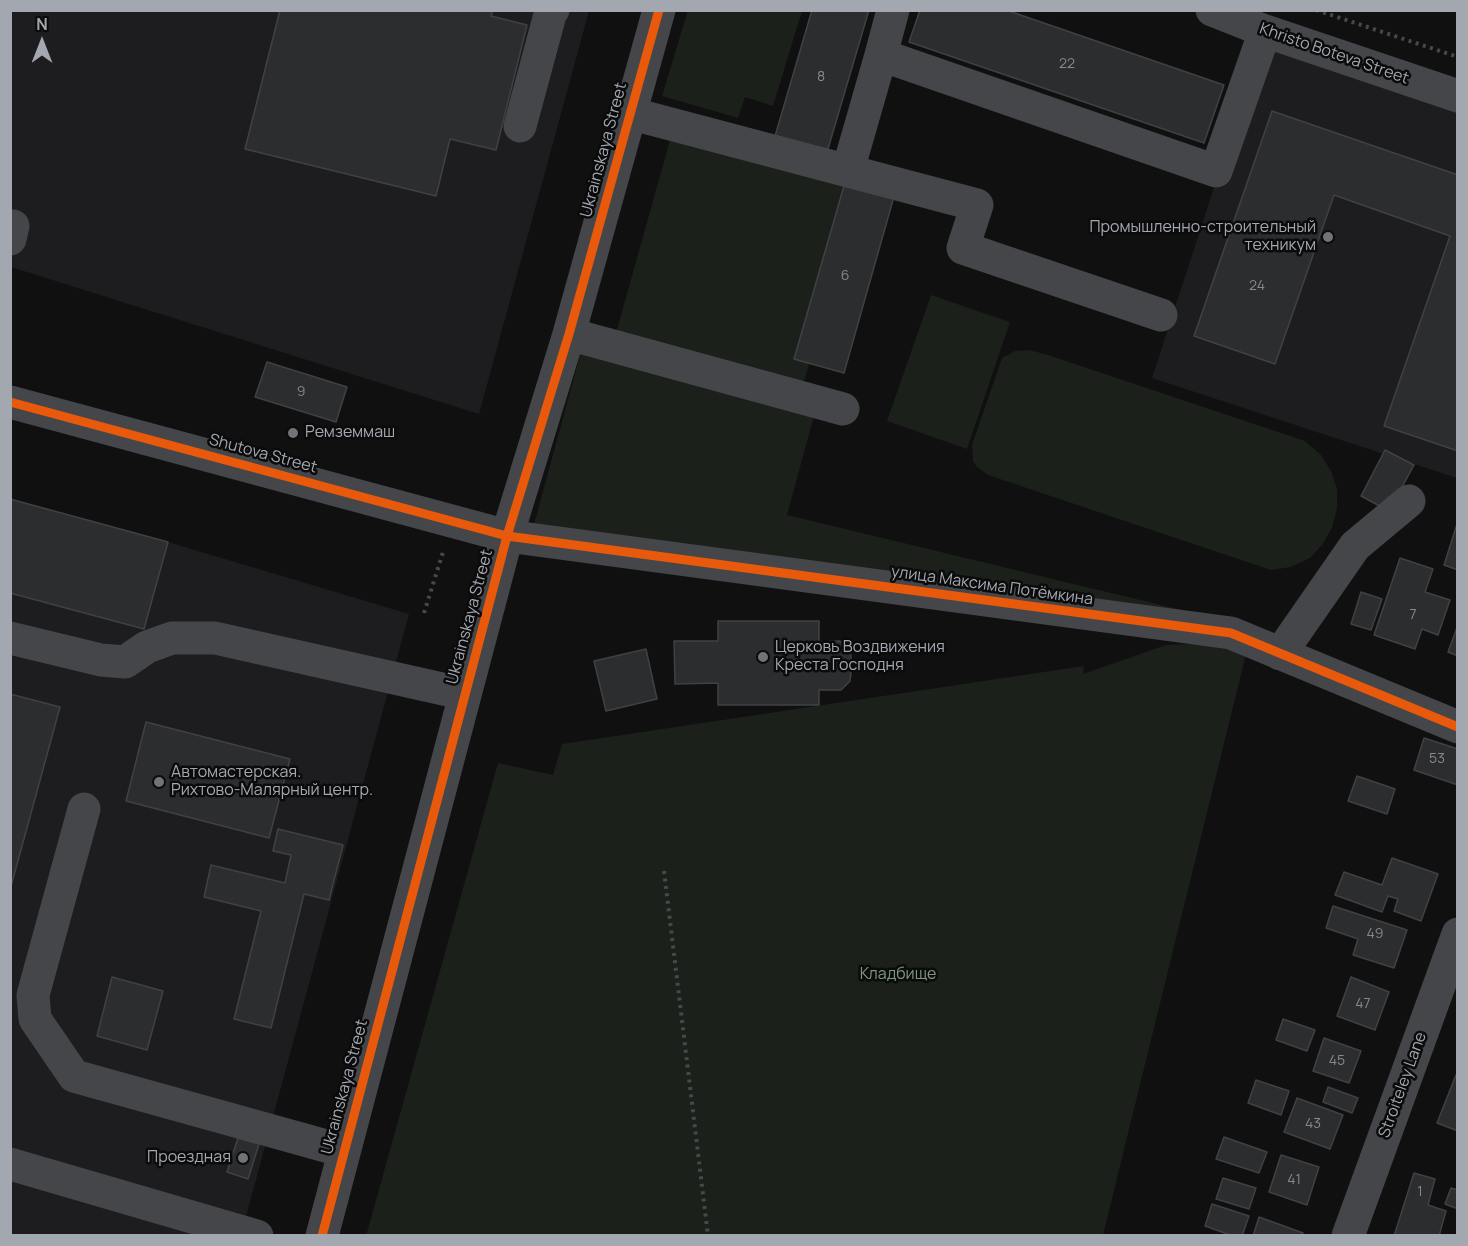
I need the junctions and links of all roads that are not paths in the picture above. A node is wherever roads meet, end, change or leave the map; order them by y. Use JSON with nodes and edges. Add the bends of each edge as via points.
{"nodes":[{"id":1,"x":553,"y":10,"type":"edge"},
{"id":2,"x":893,"y":10,"type":"edge"},
{"id":3,"x":1212,"y":10,"type":"edge"},
{"id":4,"x":655,"y":11,"type":"edge"},
{"id":5,"x":1265,"y":31,"type":"junction"},
{"id":6,"x":881,"y":55,"type":"junction"},
{"id":7,"x":1458,"y":96,"type":"edge"},
{"id":8,"x":629,"y":113,"type":"junction"},
{"id":9,"x":519,"y":126,"type":"dead end"},
{"id":10,"x":848,"y":170,"type":"junction"},
{"id":11,"x":10,"y":226,"type":"edge"},
{"id":12,"x":10,"y":239,"type":"edge"},
{"id":13,"x":1161,"y":315,"type":"dead end"},
{"id":14,"x":569,"y":334,"type":"junction"},
{"id":15,"x":10,"y":402,"type":"edge"},
{"id":16,"x":843,"y":409,"type":"dead end"},
{"id":17,"x":1409,"y":501,"type":"dead end"},
{"id":18,"x":507,"y":536,"type":"junction"},
{"id":19,"x":10,"y":638,"type":"edge"},
{"id":20,"x":1280,"y":654,"type":"junction"},
{"id":21,"x":465,"y":694,"type":"junction"},
{"id":22,"x":1458,"y":727,"type":"edge"},
{"id":23,"x":84,"y":809,"type":"dead end"},
{"id":24,"x":1458,"y":934,"type":"edge"},
{"id":25,"x":344,"y":1151,"type":"junction"},
{"id":26,"x":10,"y":1164,"type":"edge"},
{"id":27,"x":257,"y":1236,"type":"edge"},
{"id":28,"x":321,"y":1236,"type":"edge"},
{"id":29,"x":1348,"y":1236,"type":"edge"}],
"edges":[{"from":1,"to":9,"type":"street"},
{"from":2,"to":6,"type":"street"},
{"from":3,"to":5,"type":"street","name":"Khristo Boteva Street"},
{"from":4,"to":8,"type":"street","name":"Ukrainskaya Street"},
{"from":5,"to":6,"type":"street","via":[[1216,171]]},
{"from":5,"to":7,"type":"street","name":"Khristo Boteva Street"},
{"from":6,"to":10,"type":"street"},
{"from":8,"to":10,"type":"street"},
{"from":8,"to":14,"type":"street","name":"Ukrainskaya Street"},
{"from":10,"to":13,"type":"street","via":[[977,205],[963,248]]},
{"from":11,"to":12,"type":"street"},
{"from":14,"to":16,"type":"street"},
{"from":14,"to":18,"type":"street","name":"Ukrainskaya Street"},
{"from":15,"to":18,"type":"street","name":"Shutova Street"},
{"from":17,"to":20,"type":"street","via":[[1355,546]]},
{"from":18,"to":20,"type":"street","name":"улица Максима Потёмкина","via":[[1231,633]]},
{"from":18,"to":21,"type":"street","name":"Ukrainskaya Street"},
{"from":19,"to":21,"type":"street","via":[[125,662],[147,647],[172,638],[215,638]]},
{"from":20,"to":22,"type":"street","name":"улица Максима Потёмкина"},
{"from":21,"to":25,"type":"street","name":"Ukrainskaya Street"},
{"from":23,"to":25,"type":"street","via":[[33,995],[35,1019],[74,1076]]},
{"from":24,"to":29,"type":"street","name":"Stroiteley Lane"},
{"from":25,"to":28,"type":"street","name":"Ukrainskaya Street"},
{"from":26,"to":27,"type":"street"}]}
